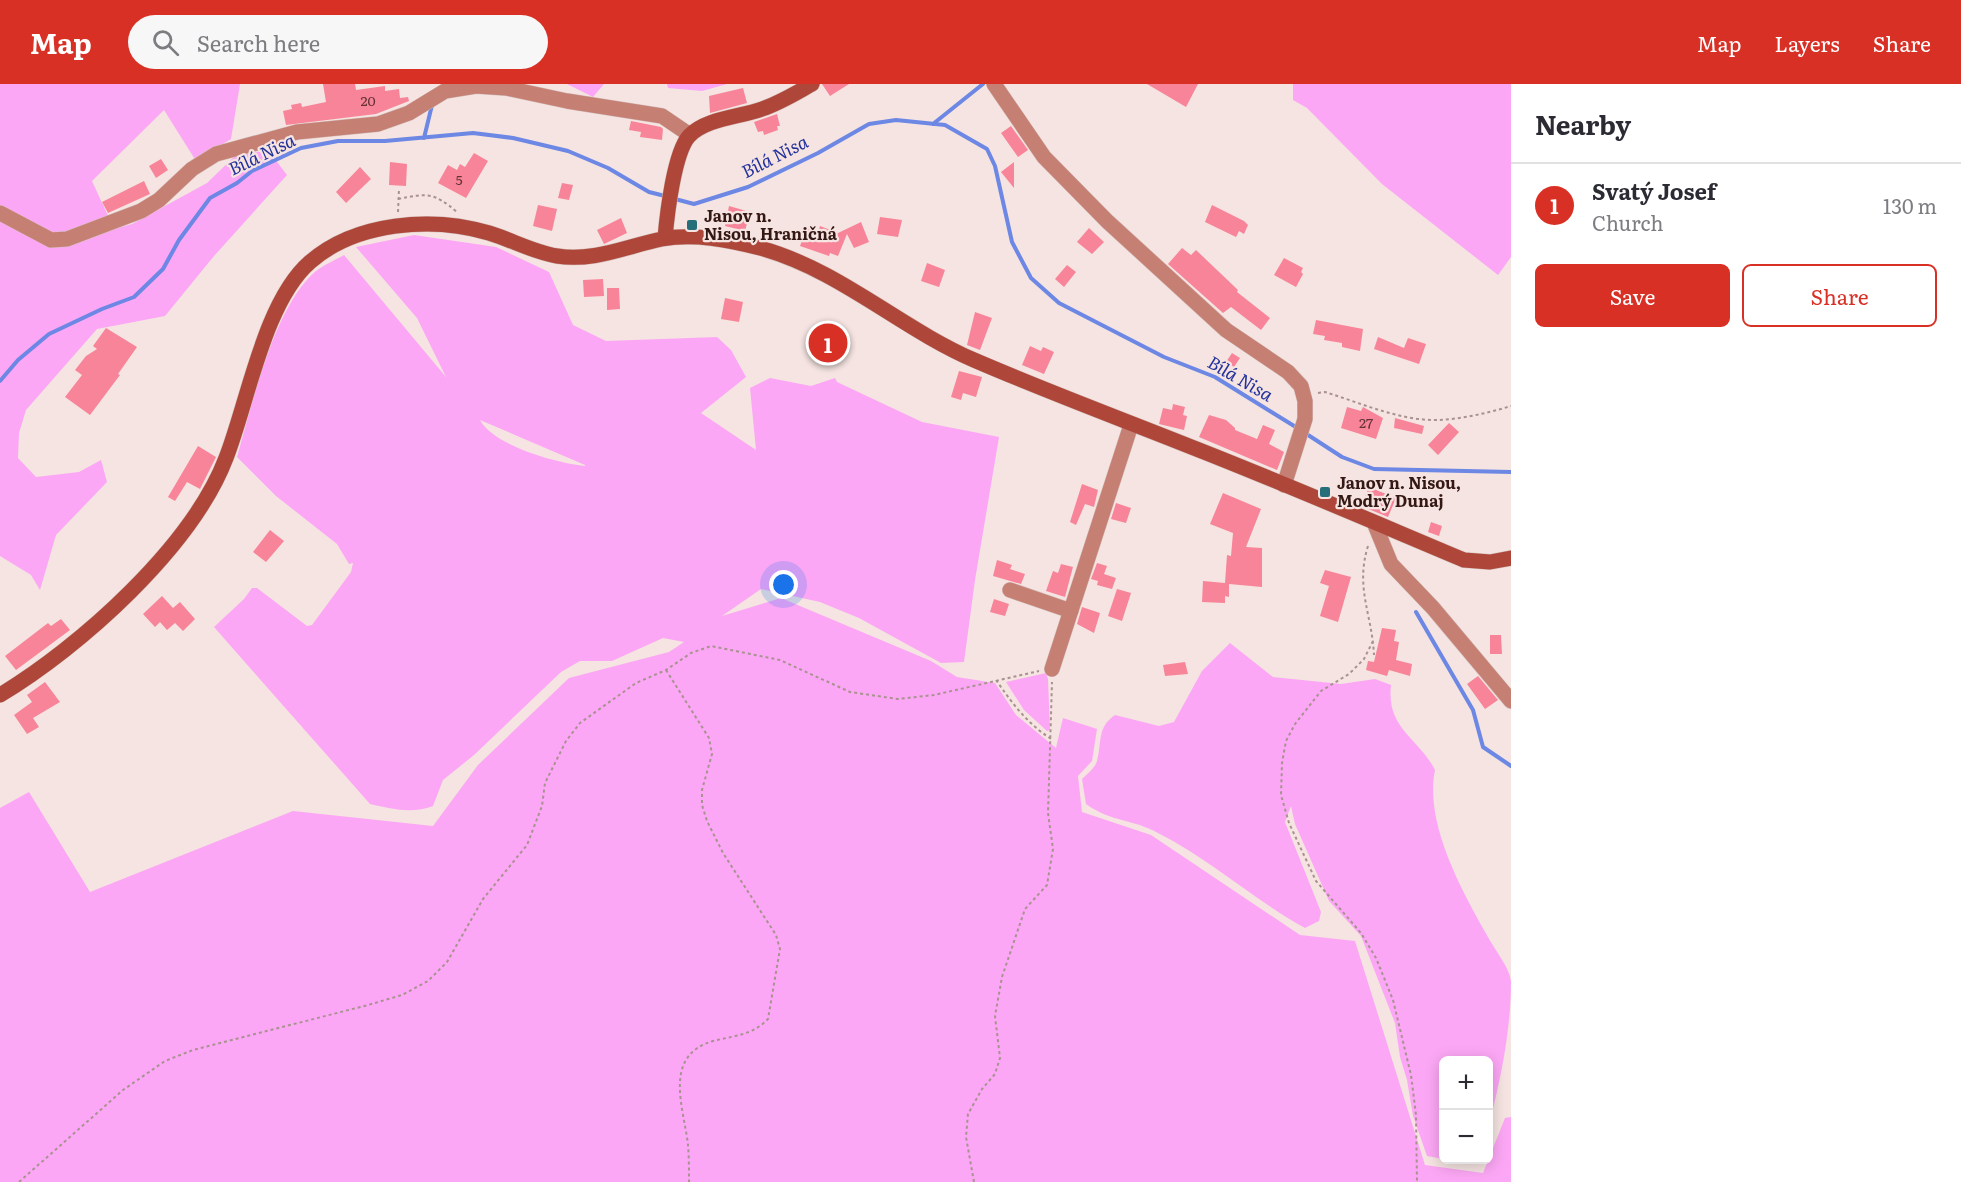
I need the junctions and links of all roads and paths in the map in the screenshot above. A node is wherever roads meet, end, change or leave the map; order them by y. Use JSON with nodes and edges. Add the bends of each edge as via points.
{"nodes":[{"id":1,"x":812,"y":84,"type":"edge"},
{"id":2,"x":994,"y":84,"type":"edge"},
{"id":3,"x":690,"y":135,"type":"junction"},
{"id":4,"x":399,"y":189,"type":"dead end"},
{"id":5,"x":398,"y":199,"type":"junction"},
{"id":6,"x":0,"y":213,"type":"edge"},
{"id":7,"x":398,"y":227,"type":"junction"},
{"id":8,"x":473,"y":229,"type":"junction"},
{"id":9,"x":665,"y":238,"type":"junction"},
{"id":10,"x":1303,"y":395,"type":"junction"},
{"id":11,"x":1511,"y":406,"type":"edge"},
{"id":12,"x":1131,"y":425,"type":"junction"},
{"id":13,"x":1284,"y":485,"type":"junction"},
{"id":14,"x":1375,"y":525,"type":"junction"},
{"id":15,"x":1511,"y":558,"type":"edge"},
{"id":16,"x":1010,"y":590,"type":"dead end"},
{"id":17,"x":1071,"y":611,"type":"junction"},
{"id":18,"x":1373,"y":641,"type":"junction"},
{"id":19,"x":1374,"y":655,"type":"dead end"},
{"id":20,"x":1052,"y":669,"type":"junction"},
{"id":21,"x":666,"y":670,"type":"junction"},
{"id":22,"x":996,"y":680,"type":"junction"},
{"id":23,"x":0,"y":695,"type":"edge"},
{"id":24,"x":1511,"y":701,"type":"edge"},
{"id":25,"x":1053,"y":740,"type":"junction"},
{"id":26,"x":19,"y":1182,"type":"edge"},
{"id":27,"x":689,"y":1182,"type":"edge"},
{"id":28,"x":974,"y":1182,"type":"edge"},
{"id":29,"x":1417,"y":1182,"type":"edge"}],
"edges":[{"from":1,"to":3,"type":"street","via":[[763,109],[704,126]]},
{"from":2,"to":10,"type":"street","via":[[1044,157],[1107,221],[1226,330],[1288,372]]},
{"from":3,"to":6,"type":"street","via":[[662,116],[476,86],[445,91],[409,113],[378,124],[297,132],[216,154],[141,211],[67,239],[51,240]]},
{"from":3,"to":9,"type":"street","via":[[672,189]]},
{"from":4,"to":5,"type":"path"},
{"from":5,"to":7,"type":"path"},
{"from":5,"to":8,"type":"path","via":[[435,195]]},
{"from":7,"to":8,"type":"street"},
{"from":7,"to":23,"type":"street","via":[[357,235],[326,250],[291,283],[269,332],[226,458],[207,496],[136,585],[53,659]]},
{"from":8,"to":9,"type":"street","via":[[546,254],[571,258],[600,255]]},
{"from":9,"to":12,"type":"street","via":[[728,241],[806,265],[845,284],[947,347]]},
{"from":10,"to":11,"type":"path","via":[[1325,392],[1401,415],[1437,420]]},
{"from":10,"to":13,"type":"street","via":[[1305,419]]},
{"from":12,"to":13,"type":"street"},
{"from":12,"to":17,"type":"street"},
{"from":13,"to":14,"type":"street"},
{"from":14,"to":15,"type":"street","via":[[1464,560],[1490,562]]},
{"from":14,"to":18,"type":"path","via":[[1361,578]]},
{"from":14,"to":24,"type":"street","via":[[1391,564]]},
{"from":16,"to":17,"type":"street"},
{"from":17,"to":20,"type":"street"},
{"from":18,"to":19,"type":"path"},
{"from":18,"to":29,"type":"path","via":[[1364,659],[1321,691],[1295,724],[1286,741],[1280,788],[1289,823],[1316,881],[1361,933],[1393,1000],[1411,1075]]},
{"from":20,"to":22,"type":"path"},
{"from":20,"to":25,"type":"path"},
{"from":21,"to":22,"type":"path","via":[[691,653],[711,646],[780,660],[824,682],[874,698],[934,695]]},
{"from":21,"to":26,"type":"path","via":[[636,683],[610,701],[580,723],[566,741],[545,783],[542,806],[527,845],[483,899],[447,962],[428,981],[402,995],[193,1050],[165,1061],[123,1090]]},
{"from":21,"to":27,"type":"path","via":[[709,738],[712,754],[702,790],[707,821],[740,880],[764,912],[780,949],[768,1019],[747,1034],[700,1046],[684,1064],[678,1096],[688,1145]]},
{"from":22,"to":25,"type":"path","via":[[1017,710],[1036,730]]},
{"from":25,"to":28,"type":"path","via":[[1048,813],[1053,849],[1047,885],[1025,909],[1015,934],[995,1016],[1000,1058],[995,1074],[968,1114],[966,1137]]}]}
